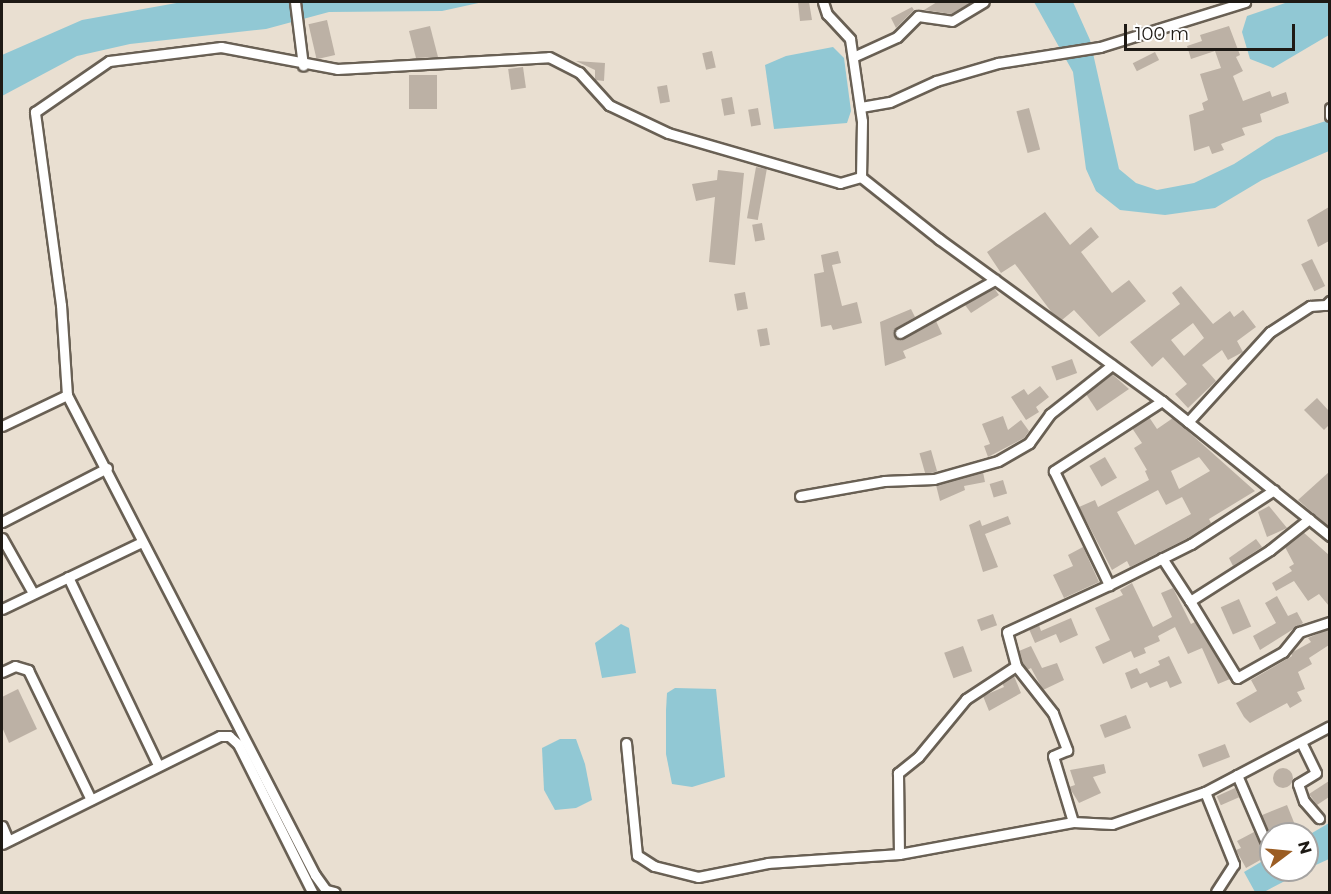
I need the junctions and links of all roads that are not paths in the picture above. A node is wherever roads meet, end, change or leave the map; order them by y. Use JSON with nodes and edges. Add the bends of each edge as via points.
{"nodes":[{"id":1,"x":295,"y":2,"type":"edge"},
{"id":2,"x":823,"y":2,"type":"edge"},
{"id":3,"x":984,"y":2,"type":"edge"},
{"id":4,"x":1245,"y":2,"type":"edge"},
{"id":5,"x":853,"y":57,"type":"junction"},
{"id":6,"x":303,"y":65,"type":"junction"},
{"id":7,"x":861,"y":107,"type":"junction"},
{"id":8,"x":861,"y":177,"type":"junction"},
{"id":9,"x":995,"y":280,"type":"junction"},
{"id":10,"x":1328,"y":305,"type":"edge"},
{"id":11,"x":900,"y":333,"type":"dead end"},
{"id":12,"x":1112,"y":365,"type":"junction"},
{"id":13,"x":67,"y":395,"type":"junction"},
{"id":14,"x":1162,"y":401,"type":"junction"},
{"id":15,"x":1188,"y":422,"type":"junction"},
{"id":16,"x":2,"y":426,"type":"edge"},
{"id":17,"x":107,"y":468,"type":"junction"},
{"id":18,"x":1274,"y":490,"type":"junction"},
{"id":19,"x":800,"y":496,"type":"dead end"},
{"id":20,"x":1308,"y":519,"type":"junction"},
{"id":21,"x":2,"y":522,"type":"edge"},
{"id":22,"x":1329,"y":534,"type":"edge"},
{"id":23,"x":2,"y":538,"type":"edge"},
{"id":24,"x":142,"y":542,"type":"junction"},
{"id":25,"x":1162,"y":558,"type":"junction"},
{"id":26,"x":68,"y":577,"type":"junction"},
{"id":27,"x":1108,"y":585,"type":"junction"},
{"id":28,"x":33,"y":593,"type":"junction"},
{"id":29,"x":1190,"y":601,"type":"junction"},
{"id":30,"x":2,"y":609,"type":"edge"},
{"id":31,"x":1329,"y":622,"type":"edge"},
{"id":32,"x":1016,"y":666,"type":"junction"},
{"id":33,"x":2,"y":672,"type":"edge"},
{"id":34,"x":1329,"y":726,"type":"edge"},
{"id":35,"x":1301,"y":742,"type":"junction"},
{"id":36,"x":626,"y":743,"type":"dead end"},
{"id":37,"x":158,"y":765,"type":"junction"},
{"id":38,"x":1237,"y":775,"type":"junction"},
{"id":39,"x":1205,"y":792,"type":"junction"},
{"id":40,"x":91,"y":800,"type":"junction"},
{"id":41,"x":1319,"y":818,"type":"dead end"},
{"id":42,"x":1073,"y":822,"type":"junction"},
{"id":43,"x":2,"y":826,"type":"edge"},
{"id":44,"x":1259,"y":826,"type":"edge"},
{"id":45,"x":5,"y":842,"type":"edge"},
{"id":46,"x":899,"y":854,"type":"junction"},
{"id":47,"x":312,"y":892,"type":"edge"},
{"id":48,"x":335,"y":892,"type":"edge"},
{"id":49,"x":1216,"y":892,"type":"edge"}],
"edges":[{"from":1,"to":6,"type":"street"},
{"from":2,"to":5,"type":"street","via":[[827,14],[850,39]]},
{"from":3,"to":5,"type":"street","via":[[952,21],[918,16],[897,37]]},
{"from":4,"to":7,"type":"street","via":[[1100,46],[998,63],[936,81],[890,102]]},
{"from":5,"to":7,"type":"street"},
{"from":6,"to":8,"type":"street","via":[[337,69],[549,57],[579,72],[609,105],[668,133],[840,183]]},
{"from":6,"to":13,"type":"street","via":[[221,47],[109,61],[35,112],[61,305]]},
{"from":7,"to":8,"type":"street"},
{"from":8,"to":9,"type":"street"},
{"from":9,"to":11,"type":"street"},
{"from":9,"to":12,"type":"street"},
{"from":10,"to":15,"type":"street","via":[[1310,306],[1270,332]]},
{"from":12,"to":14,"type":"street"},
{"from":12,"to":19,"type":"street","via":[[1050,414],[1029,443],[998,461],[934,479],[884,480]]},
{"from":13,"to":16,"type":"street"},
{"from":13,"to":17,"type":"street"},
{"from":14,"to":15,"type":"street"},
{"from":14,"to":27,"type":"street","via":[[1054,471]]},
{"from":15,"to":18,"type":"street"},
{"from":17,"to":21,"type":"street"},
{"from":17,"to":24,"type":"street"},
{"from":18,"to":20,"type":"street"},
{"from":18,"to":25,"type":"street"},
{"from":20,"to":22,"type":"street"},
{"from":20,"to":29,"type":"street","via":[[1261,556]]},
{"from":23,"to":28,"type":"street"},
{"from":24,"to":26,"type":"street"},
{"from":24,"to":48,"type":"street","via":[[315,875],[326,890]]},
{"from":25,"to":27,"type":"street"},
{"from":25,"to":29,"type":"street"},
{"from":26,"to":28,"type":"street"},
{"from":26,"to":37,"type":"street"},
{"from":27,"to":32,"type":"street","via":[[1007,632]]},
{"from":28,"to":30,"type":"street"},
{"from":29,"to":31,"type":"street","via":[[1237,678],[1283,652],[1299,632]]},
{"from":32,"to":42,"type":"street","via":[[1053,713],[1067,750],[1053,756]]},
{"from":32,"to":46,"type":"street","via":[[966,699],[918,757],[898,773]]},
{"from":33,"to":40,"type":"street","via":[[15,666],[28,670]]},
{"from":34,"to":35,"type":"street"},
{"from":35,"to":38,"type":"street"},
{"from":35,"to":41,"type":"street","via":[[1316,772],[1298,784],[1304,801]]},
{"from":36,"to":46,"type":"street","via":[[637,855],[654,866],[698,877],[768,863]]},
{"from":37,"to":40,"type":"street"},
{"from":37,"to":47,"type":"street","via":[[220,736],[230,736],[238,744]]},
{"from":38,"to":39,"type":"street"},
{"from":38,"to":44,"type":"street"},
{"from":39,"to":42,"type":"street","via":[[1112,824]]},
{"from":39,"to":49,"type":"street","via":[[1234,864]]},
{"from":40,"to":45,"type":"street"},
{"from":42,"to":46,"type":"street"},
{"from":43,"to":45,"type":"street"}]}
